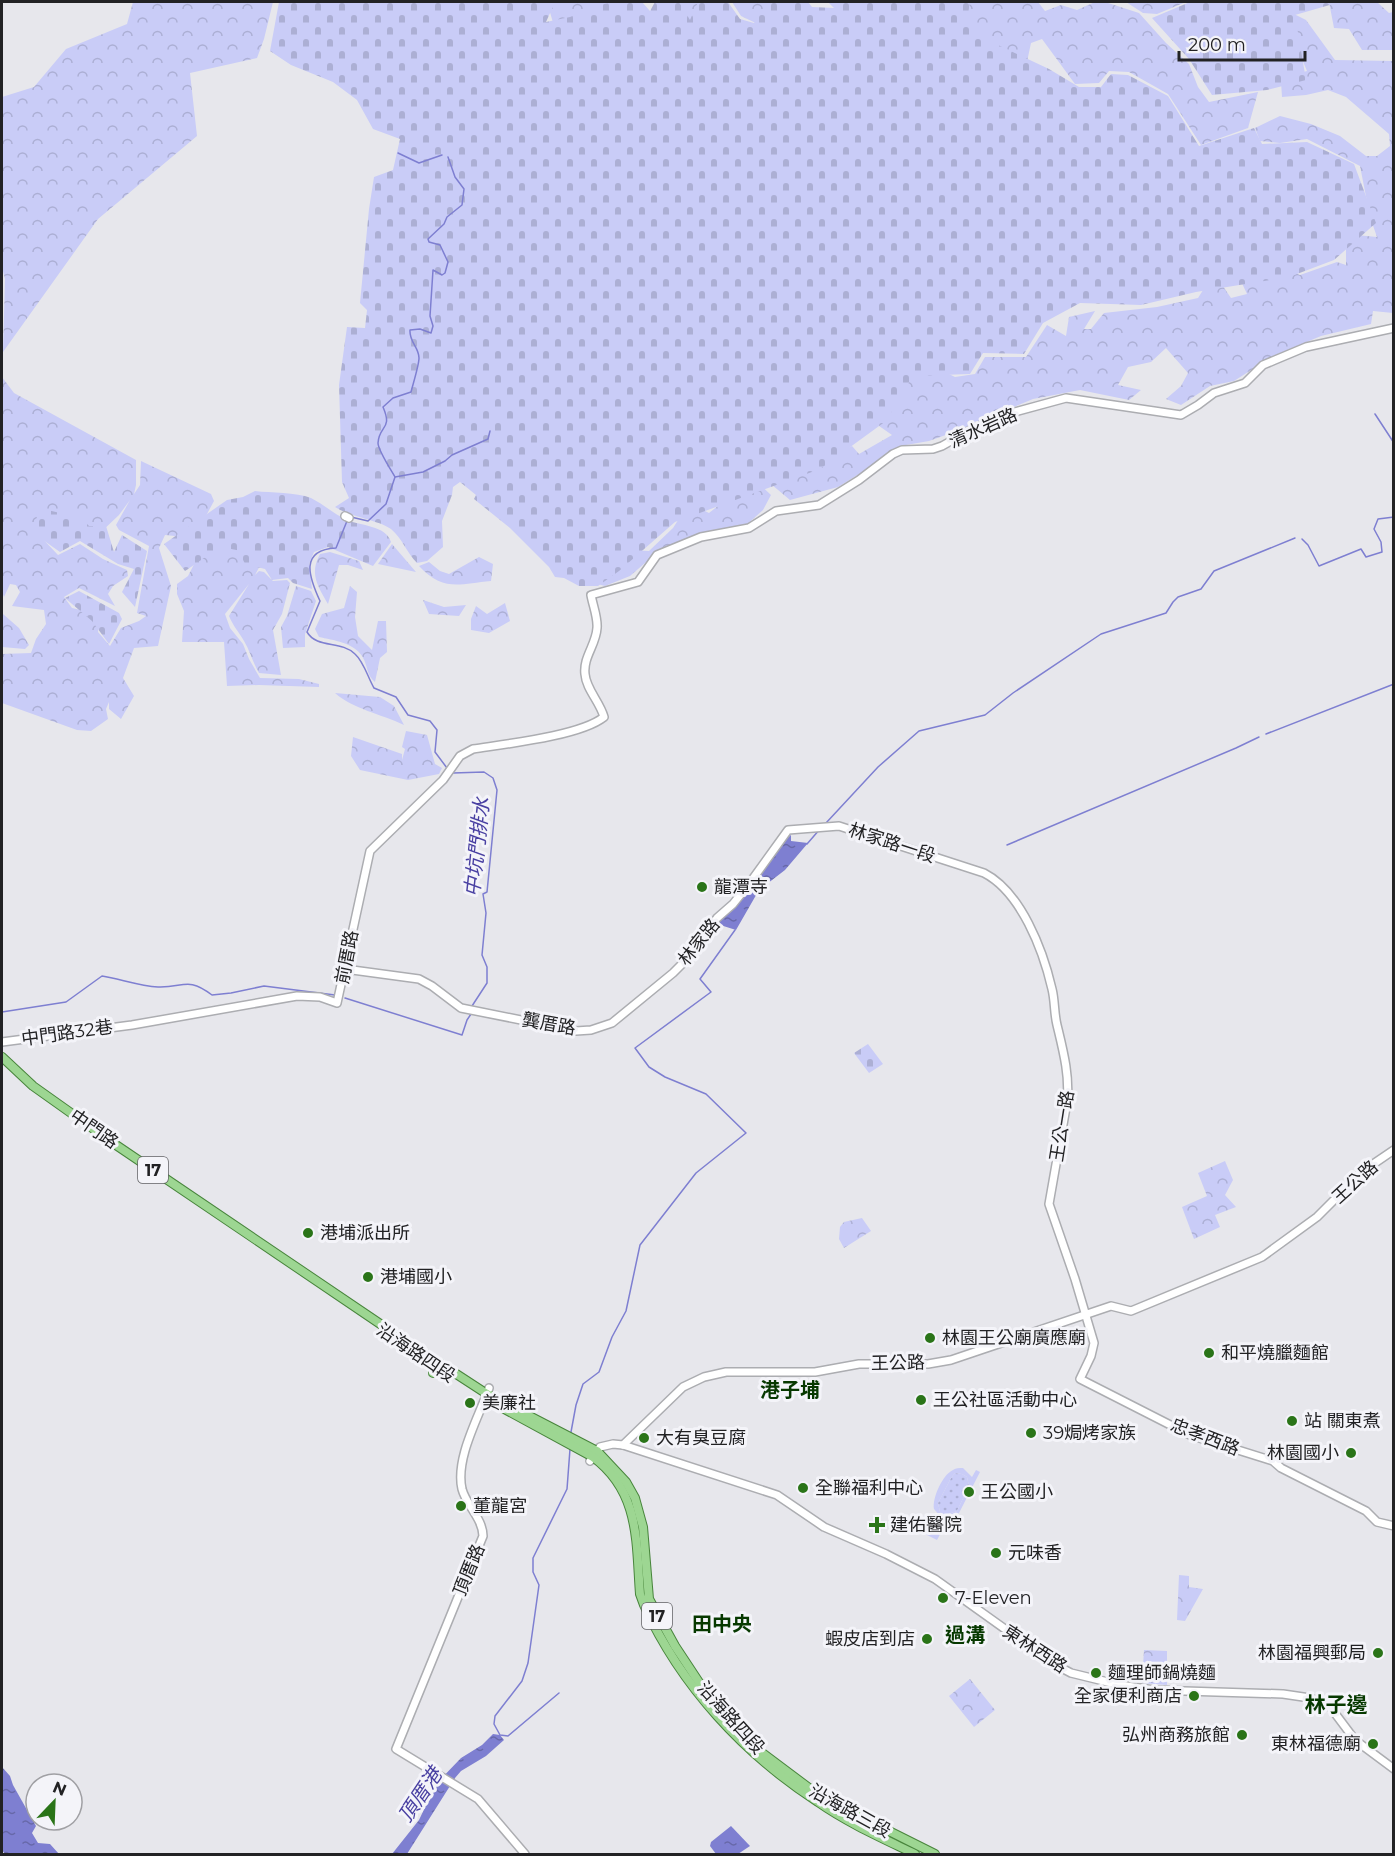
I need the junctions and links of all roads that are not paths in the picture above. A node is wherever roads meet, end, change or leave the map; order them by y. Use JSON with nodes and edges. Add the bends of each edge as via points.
{"nodes":[{"id":1,"x":1394,"y":328,"type":"edge"},
{"id":2,"x":604,"y":717,"type":"joint"},
{"id":3,"x":788,"y":830,"type":"joint"},
{"id":4,"x":993,"y":878,"type":"joint"},
{"id":5,"x":345,"y":969,"type":"junction"},
{"id":6,"x":650,"y":993,"type":"joint"},
{"id":7,"x":132,"y":1025,"type":"joint"},
{"id":8,"x":2,"y":1042,"type":"edge"},
{"id":9,"x":2,"y":1057,"type":"edge"},
{"id":10,"x":2,"y":1065,"type":"edge"},
{"id":11,"x":1394,"y":1149,"type":"edge"},
{"id":12,"x":309,"y":1278,"type":"junction"},
{"id":13,"x":1086,"y":1315,"type":"junction"},
{"id":14,"x":1080,"y":1379,"type":"joint"},
{"id":15,"x":487,"y":1394,"type":"junction"},
{"id":16,"x":623,"y":1445,"type":"junction"},
{"id":17,"x":594,"y":1456,"type":"junction"},
{"id":18,"x":1394,"y":1526,"type":"edge"},
{"id":19,"x":767,"y":1761,"type":"junction"},
{"id":20,"x":1394,"y":1769,"type":"edge"},
{"id":21,"x":525,"y":1854,"type":"edge"},
{"id":22,"x":915,"y":1854,"type":"edge"},
{"id":23,"x":935,"y":1854,"type":"edge"}],
"edges":[{"from":1,"to":2,"type":"street","name":"清水岩路","via":[[1305,347],[1263,365],[1245,383],[1214,393],[1181,415],[1066,398],[1011,413],[942,446],[893,454],[819,505],[776,511],[749,528],[701,537],[657,555],[638,582],[591,595],[597,628],[586,658],[585,674]]},
{"from":2,"to":5,"type":"street","name":"前厝路","via":[[559,734],[473,749],[460,756],[418,806],[370,851]]},
{"from":3,"to":4,"type":"street","name":"林家路一段","via":[[839,826]]},
{"from":3,"to":6,"type":"street","name":"林家路","via":[[685,961]]},
{"from":4,"to":13,"type":"street","name":"王公一路","via":[[1017,904],[1033,933],[1052,989],[1069,1086],[1049,1204]]},
{"from":5,"to":6,"type":"street","name":"龔厝路","via":[[423,980],[456,1006],[576,1031],[612,1023]]},
{"from":5,"to":7,"type":"street","name":"前厝路","via":[[337,1003],[297,996]]},
{"from":7,"to":8,"type":"street","name":"中門路32巷"},
{"from":9,"to":12,"type":"main road","name":"中門路","number":"17","via":[[59,1105]]},
{"from":10,"to":12,"type":"main road","name":"中門路","number":"17","via":[[47,1103]]},
{"from":11,"to":13,"type":"street","name":"王公路","via":[[1363,1171],[1317,1217],[1262,1257],[1131,1311],[1111,1306]]},
{"from":12,"to":15,"type":"main road","name":"沿海路四段","number":"17"},
{"from":12,"to":15,"type":"main road","name":"沿海路四段","number":"17","via":[[435,1370]]},
{"from":13,"to":14,"type":"street","name":"王公一路","via":[[1094,1350]]},
{"from":13,"to":16,"type":"street","name":"王公路","via":[[928,1364],[859,1364],[815,1372],[726,1372],[704,1377],[683,1387]]},
{"from":14,"to":18,"type":"street","name":"忠孝西路","via":[[1190,1435],[1274,1461],[1366,1511],[1377,1522]]},
{"from":15,"to":17,"type":"main road","name":"沿海路四段","number":"17"},
{"from":15,"to":21,"type":"street","name":"頂厝路","via":[[463,1463],[462,1484],[483,1536],[396,1749],[482,1803]]},
{"from":16,"to":17,"type":"street","via":[[600,1447]]},
{"from":16,"to":20,"type":"street","name":"東林西路","via":[[777,1495],[824,1527],[935,1579],[1071,1673],[1153,1690],[1310,1698],[1331,1708],[1355,1740]]},
{"from":17,"to":19,"type":"main road","name":"沿海路四段","number":"17","via":[[626,1482],[635,1498],[643,1527],[647,1594],[654,1610],[710,1699]]},
{"from":17,"to":19,"type":"main road","name":"沿海路四段","number":"17","via":[[627,1497],[634,1521],[640,1594],[650,1617],[704,1701],[753,1754]]},
{"from":19,"to":22,"type":"main road","name":"沿海路三段","number":"17","via":[[845,1822]]},
{"from":19,"to":23,"type":"main road","name":"沿海路三段","number":"17","via":[[821,1797]]}]}
